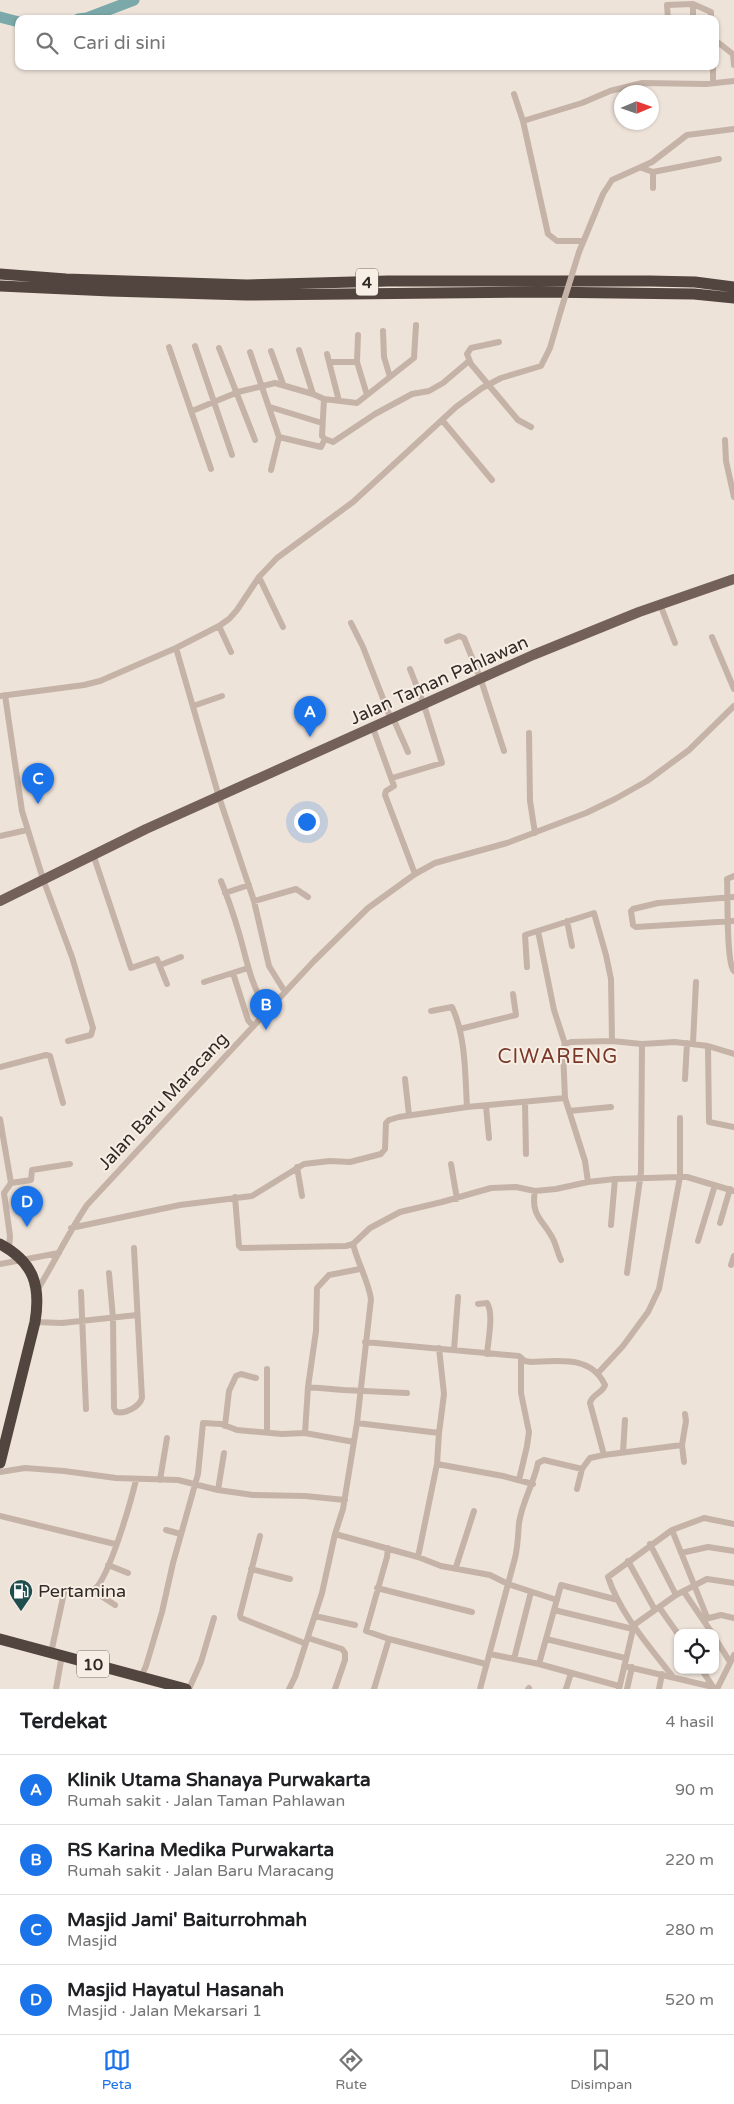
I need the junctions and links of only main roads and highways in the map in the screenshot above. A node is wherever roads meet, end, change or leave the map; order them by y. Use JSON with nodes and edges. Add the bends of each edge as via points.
{"nodes":[{"id":1,"x":0,"y":274,"type":"edge"},
{"id":2,"x":0,"y":286,"type":"edge"},
{"id":3,"x":734,"y":287,"type":"edge"},
{"id":4,"x":734,"y":298,"type":"edge"},
{"id":5,"x":734,"y":579,"type":"edge"},
{"id":6,"x":0,"y":901,"type":"edge"},
{"id":7,"x":5,"y":1247,"type":"edge"},
{"id":8,"x":0,"y":1464,"type":"edge"},
{"id":9,"x":0,"y":1639,"type":"edge"},
{"id":10,"x":188,"y":1689,"type":"edge"}],
"edges":[{"from":1,"to":3,"type":"highway","number":"4","via":[[247,285],[388,281],[631,281],[695,282]]},
{"from":2,"to":4,"type":"highway","number":"4","via":[[246,295],[548,292],[694,294]]},
{"from":5,"to":6,"type":"main road","name":"Jalan Taman Pahlawan","via":[[660,604],[533,655],[93,854]]},
{"from":7,"to":8,"type":"highway","via":[[22,1260],[34,1276],[38,1289],[35,1322]]},
{"from":9,"to":10,"type":"highway","number":"10"}]}
